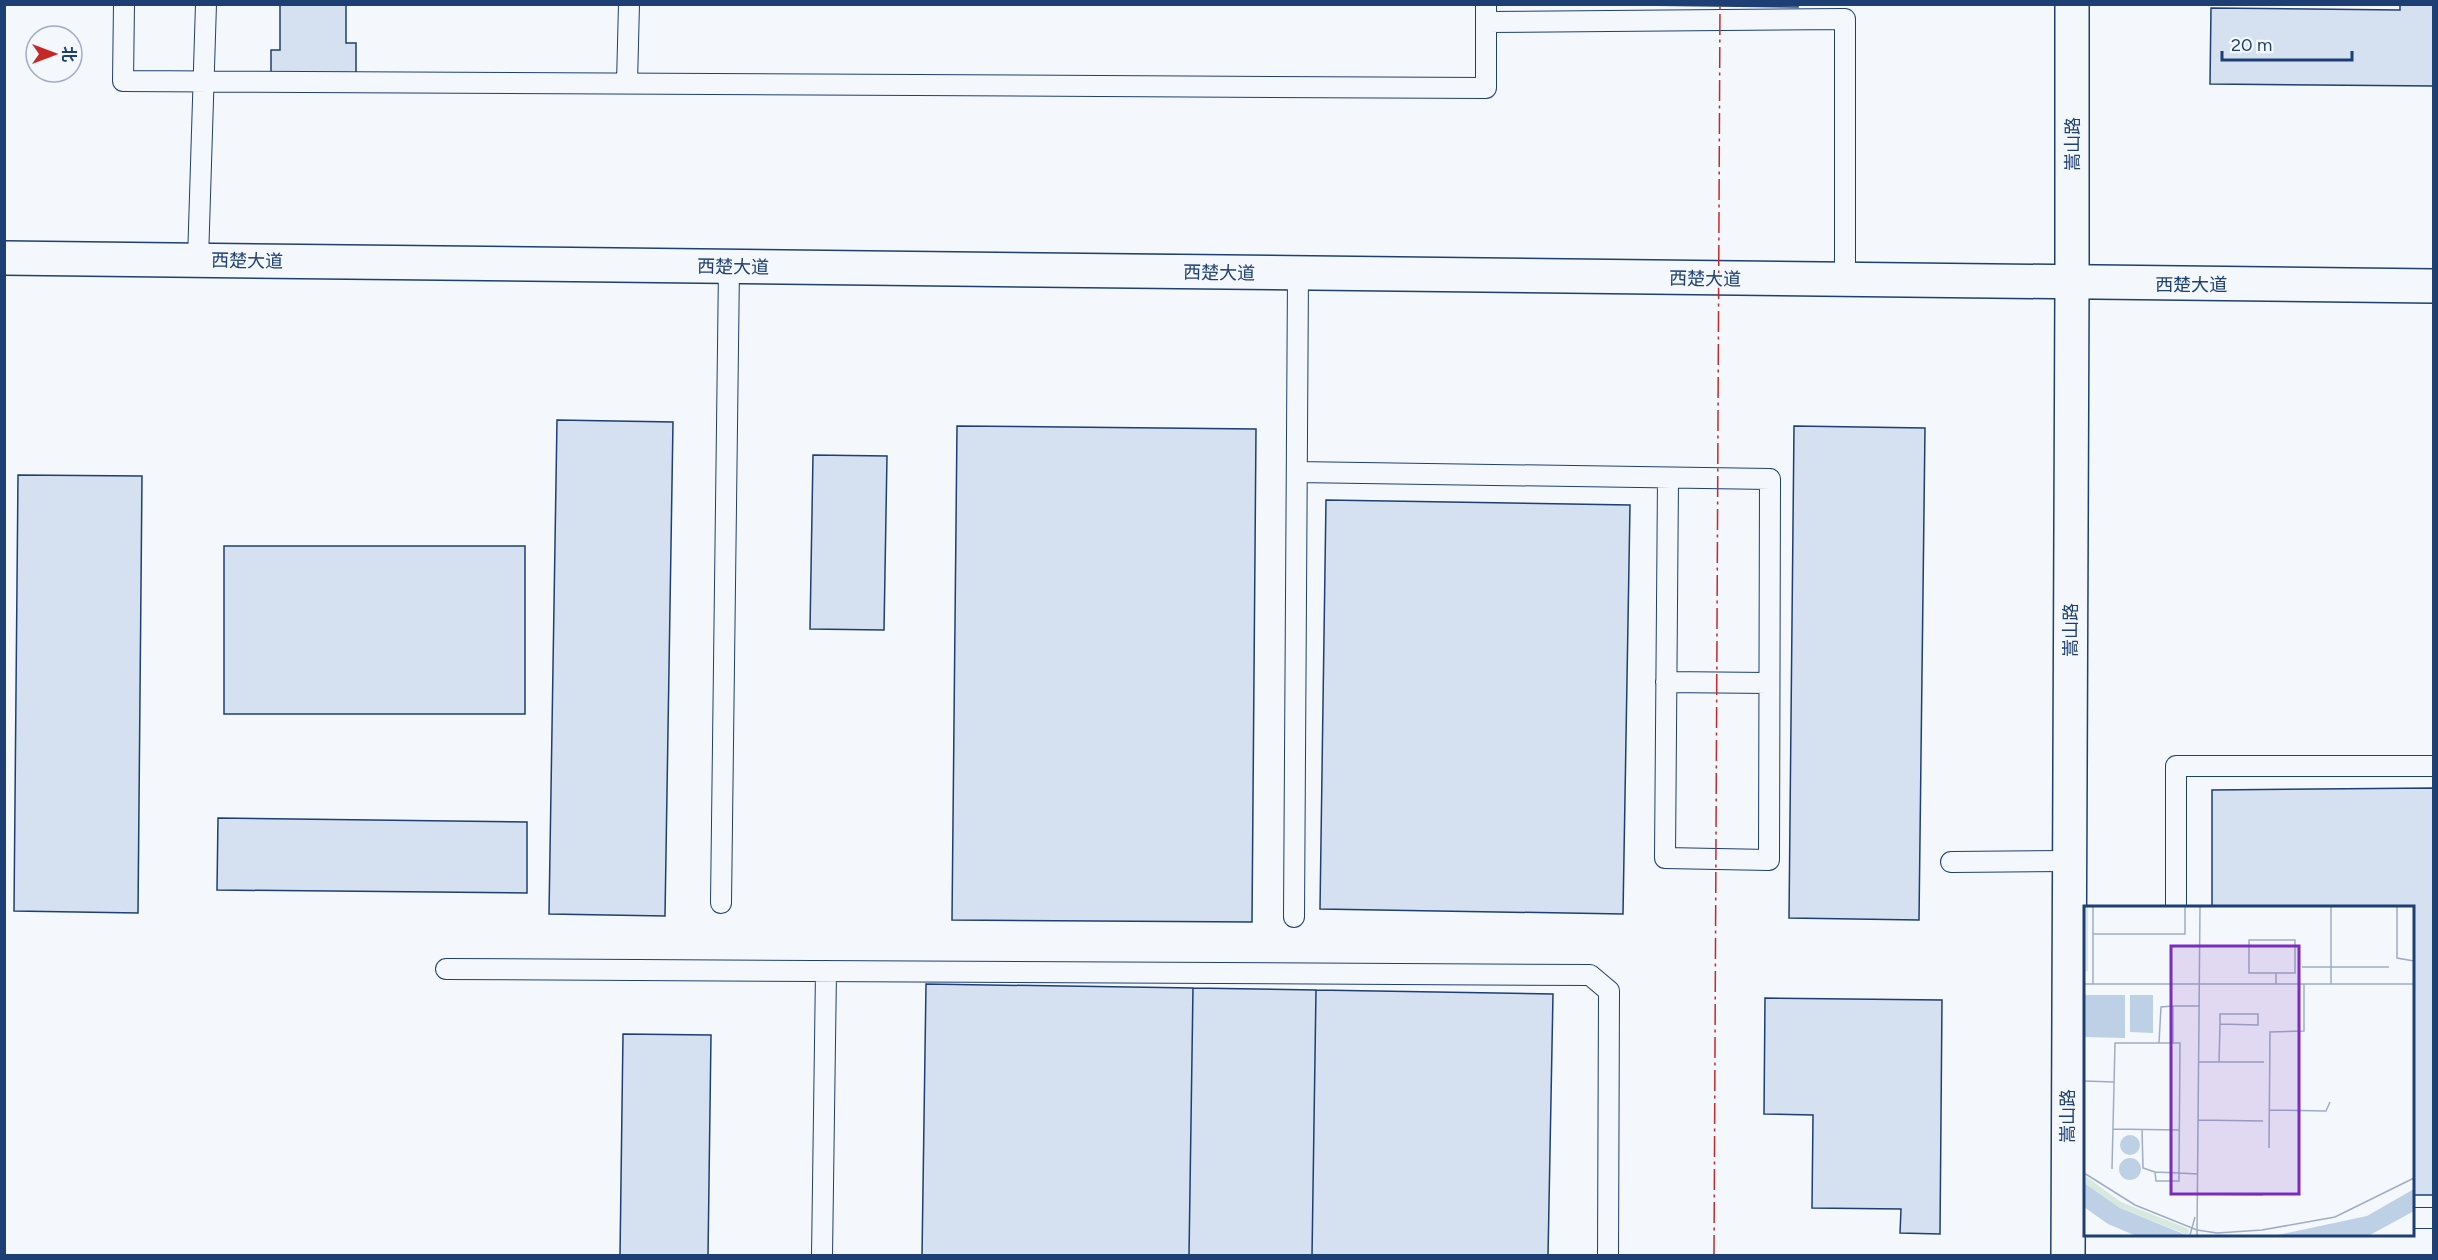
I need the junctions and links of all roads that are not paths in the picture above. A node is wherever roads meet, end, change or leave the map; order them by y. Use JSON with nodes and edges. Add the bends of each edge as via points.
{"nodes":[{"id":1,"x":124,"y":4,"type":"edge"},
{"id":2,"x":206,"y":4,"type":"edge"},
{"id":3,"x":629,"y":4,"type":"edge"},
{"id":4,"x":2072,"y":4,"type":"edge"},
{"id":5,"x":1845,"y":12,"type":"edge"},
{"id":6,"x":1486,"y":13,"type":"edge"},
{"id":7,"x":203,"y":81,"type":"junction"},
{"id":8,"x":627,"y":84,"type":"junction"},
{"id":9,"x":4,"y":258,"type":"edge"},
{"id":10,"x":198,"y":260,"type":"junction"},
{"id":11,"x":729,"y":267,"type":"junction"},
{"id":12,"x":1298,"y":274,"type":"junction"},
{"id":13,"x":1845,"y":281,"type":"junction"},
{"id":14,"x":2072,"y":284,"type":"junction"},
{"id":15,"x":2433,"y":286,"type":"edge"},
{"id":16,"x":1297,"y":472,"type":"junction"},
{"id":17,"x":1668,"y":478,"type":"junction"},
{"id":18,"x":1666,"y":682,"type":"junction"},
{"id":19,"x":1769,"y":683,"type":"junction"},
{"id":20,"x":2433,"y":766,"type":"edge"},
{"id":21,"x":2069,"y":861,"type":"junction"},
{"id":22,"x":1951,"y":862,"type":"dead end"},
{"id":23,"x":721,"y":903,"type":"dead end"},
{"id":24,"x":2176,"y":906,"type":"edge"},
{"id":25,"x":1294,"y":917,"type":"dead end"},
{"id":26,"x":446,"y":969,"type":"dead end"},
{"id":27,"x":826,"y":971,"type":"junction"},
{"id":28,"x":2077,"y":1036,"type":"edge"},
{"id":29,"x":2414,"y":1218,"type":"edge"},
{"id":30,"x":2433,"y":1218,"type":"edge"},
{"id":31,"x":822,"y":1256,"type":"edge"},
{"id":32,"x":1608,"y":1256,"type":"edge"},
{"id":33,"x":2068,"y":1256,"type":"edge"}],
"edges":[{"from":1,"to":7,"type":"lane","via":[[123,81]]},
{"from":2,"to":7,"type":"lane"},
{"from":3,"to":8,"type":"lane"},
{"from":4,"to":14,"type":"main road","name":"嵩山路"},
{"from":5,"to":6,"type":"lane"},
{"from":5,"to":13,"type":"lane"},
{"from":6,"to":8,"type":"lane","via":[[1486,88]]},
{"from":7,"to":8,"type":"lane"},
{"from":7,"to":10,"type":"lane"},
{"from":9,"to":10,"type":"main road","name":"西楚大道"},
{"from":10,"to":11,"type":"main road","name":"西楚大道"},
{"from":11,"to":12,"type":"main road","name":"西楚大道"},
{"from":11,"to":23,"type":"lane"},
{"from":12,"to":13,"type":"main road","name":"西楚大道"},
{"from":12,"to":16,"type":"lane"},
{"from":13,"to":14,"type":"main road","name":"西楚大道"},
{"from":14,"to":15,"type":"main road","name":"西楚大道"},
{"from":14,"to":21,"type":"main road","name":"嵩山路"},
{"from":16,"to":17,"type":"lane"},
{"from":16,"to":25,"type":"lane"},
{"from":17,"to":18,"type":"lane"},
{"from":17,"to":19,"type":"lane","via":[[1770,479]]},
{"from":18,"to":19,"type":"lane"},
{"from":18,"to":19,"type":"lane","via":[[1665,858],[1768,860]]},
{"from":20,"to":24,"type":"lane","via":[[2176,766]]},
{"from":21,"to":22,"type":"lane"},
{"from":21,"to":28,"type":"main road","name":"嵩山路"},
{"from":26,"to":27,"type":"lane"},
{"from":27,"to":31,"type":"lane"},
{"from":27,"to":32,"type":"lane","via":[[1590,975],[1609,991]]},
{"from":28,"to":33,"type":"main road","name":"嵩山路"},
{"from":29,"to":30,"type":"lane"}]}
